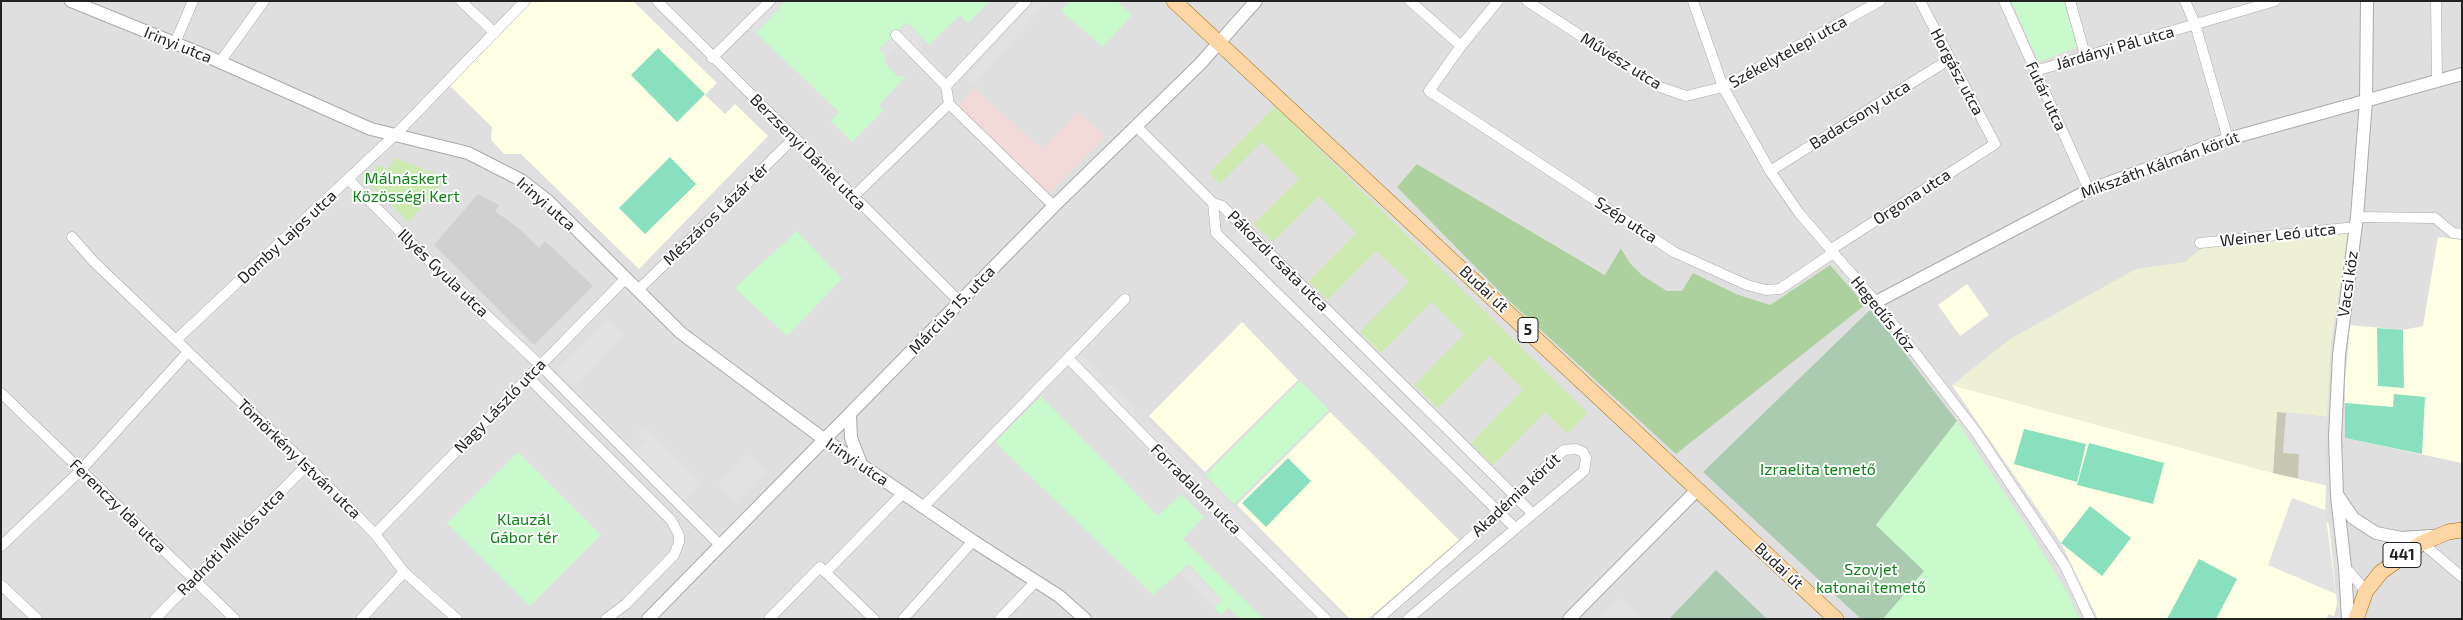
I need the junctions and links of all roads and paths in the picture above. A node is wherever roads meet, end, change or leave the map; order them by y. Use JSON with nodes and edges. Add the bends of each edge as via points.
{"nodes":[{"id":1,"x":71,"y":1,"type":"edge"},
{"id":2,"x":193,"y":1,"type":"edge"},
{"id":3,"x":264,"y":1,"type":"edge"},
{"id":4,"x":461,"y":1,"type":"edge"},
{"id":5,"x":525,"y":1,"type":"edge"},
{"id":6,"x":657,"y":1,"type":"edge"},
{"id":7,"x":770,"y":1,"type":"edge"},
{"id":8,"x":1026,"y":1,"type":"edge"},
{"id":9,"x":1174,"y":1,"type":"edge"},
{"id":10,"x":1256,"y":1,"type":"edge"},
{"id":11,"x":1410,"y":1,"type":"edge"},
{"id":12,"x":1498,"y":1,"type":"edge"},
{"id":13,"x":1527,"y":1,"type":"edge"},
{"id":14,"x":1693,"y":1,"type":"edge"},
{"id":15,"x":1880,"y":1,"type":"edge"},
{"id":16,"x":1920,"y":1,"type":"edge"},
{"id":17,"x":2004,"y":1,"type":"edge"},
{"id":18,"x":2070,"y":1,"type":"edge"},
{"id":19,"x":2185,"y":1,"type":"edge"},
{"id":20,"x":2275,"y":1,"type":"edge"},
{"id":21,"x":2367,"y":1,"type":"edge"},
{"id":22,"x":2436,"y":1,"type":"edge"},
{"id":23,"x":2195,"y":24,"type":"junction"},
{"id":24,"x":494,"y":33,"type":"junction"},
{"id":25,"x":896,"y":35,"type":"dead end"},
{"id":26,"x":175,"y":43,"type":"junction"},
{"id":27,"x":1219,"y":43,"type":"junction"},
{"id":28,"x":1461,"y":46,"type":"junction"},
{"id":29,"x":2085,"y":55,"type":"junction"},
{"id":30,"x":712,"y":58,"type":"junction"},
{"id":31,"x":1950,"y":59,"type":"junction"},
{"id":32,"x":220,"y":62,"type":"junction"},
{"id":33,"x":2035,"y":71,"type":"junction"},
{"id":34,"x":2462,"y":74,"type":"edge"},
{"id":35,"x":2437,"y":81,"type":"junction"},
{"id":36,"x":946,"y":86,"type":"junction"},
{"id":37,"x":1723,"y":88,"type":"junction"},
{"id":38,"x":2366,"y":101,"type":"junction"},
{"id":39,"x":949,"y":104,"type":"junction"},
{"id":40,"x":1136,"y":126,"type":"junction"},
{"id":41,"x":396,"y":134,"type":"junction"},
{"id":42,"x":795,"y":137,"type":"junction"},
{"id":43,"x":2228,"y":138,"type":"junction"},
{"id":44,"x":1995,"y":144,"type":"joint"},
{"id":45,"x":1770,"y":171,"type":"junction"},
{"id":46,"x":348,"y":179,"type":"junction"},
{"id":47,"x":2089,"y":190,"type":"junction"},
{"id":48,"x":853,"y":197,"type":"junction"},
{"id":49,"x":1213,"y":204,"type":"junction"},
{"id":50,"x":1054,"y":206,"type":"junction"},
{"id":51,"x":2357,"y":222,"type":"junction"},
{"id":52,"x":2462,"y":234,"type":"edge"},
{"id":53,"x":72,"y":237,"type":"dead end"},
{"id":54,"x":2200,"y":243,"type":"dead end"},
{"id":55,"x":1831,"y":251,"type":"junction"},
{"id":56,"x":626,"y":278,"type":"junction"},
{"id":57,"x":638,"y":290,"type":"junction"},
{"id":58,"x":1125,"y":299,"type":"dead end"},
{"id":59,"x":960,"y":302,"type":"junction"},
{"id":60,"x":1876,"y":302,"type":"junction"},
{"id":61,"x":177,"y":339,"type":"junction"},
{"id":62,"x":188,"y":352,"type":"junction"},
{"id":63,"x":1068,"y":358,"type":"junction"},
{"id":64,"x":540,"y":365,"type":"junction"},
{"id":65,"x":528,"y":378,"type":"junction"},
{"id":66,"x":1,"y":392,"type":"edge"},
{"id":67,"x":850,"y":415,"type":"junction"},
{"id":68,"x":824,"y":440,"type":"junction"},
{"id":69,"x":308,"y":465,"type":"junction"},
{"id":70,"x":863,"y":466,"type":"junction"},
{"id":71,"x":81,"y":470,"type":"junction"},
{"id":72,"x":1697,"y":490,"type":"junction"},
{"id":73,"x":903,"y":493,"type":"junction"},
{"id":74,"x":1515,"y":495,"type":"junction"},
{"id":75,"x":2337,"y":496,"type":"junction"},
{"id":76,"x":923,"y":507,"type":"junction"},
{"id":77,"x":1498,"y":511,"type":"junction"},
{"id":78,"x":1532,"y":513,"type":"junction"},
{"id":79,"x":1515,"y":528,"type":"junction"},
{"id":80,"x":2455,"y":531,"type":"edge"},
{"id":81,"x":375,"y":534,"type":"junction"},
{"id":82,"x":974,"y":541,"type":"junction"},
{"id":83,"x":2422,"y":543,"type":"junction"},
{"id":84,"x":720,"y":544,"type":"junction"},
{"id":85,"x":1,"y":546,"type":"edge"},
{"id":86,"x":2345,"y":566,"type":"junction"},
{"id":87,"x":404,"y":572,"type":"junction"},
{"id":88,"x":826,"y":572,"type":"junction"},
{"id":89,"x":2462,"y":577,"type":"edge"},
{"id":90,"x":195,"y":579,"type":"junction"},
{"id":91,"x":1036,"y":581,"type":"junction"},
{"id":92,"x":1,"y":585,"type":"edge"},
{"id":93,"x":2366,"y":591,"type":"junction"},
{"id":94,"x":37,"y":619,"type":"edge"},
{"id":95,"x":156,"y":619,"type":"edge"},
{"id":96,"x":235,"y":619,"type":"edge"},
{"id":97,"x":361,"y":619,"type":"edge"},
{"id":98,"x":457,"y":619,"type":"edge"},
{"id":99,"x":606,"y":619,"type":"edge"},
{"id":100,"x":648,"y":619,"type":"edge"},
{"id":101,"x":769,"y":619,"type":"edge"},
{"id":102,"x":874,"y":619,"type":"edge"},
{"id":103,"x":903,"y":619,"type":"edge"},
{"id":104,"x":1000,"y":619,"type":"edge"},
{"id":105,"x":1085,"y":619,"type":"edge"},
{"id":106,"x":1326,"y":619,"type":"edge"},
{"id":107,"x":1378,"y":619,"type":"edge"},
{"id":108,"x":1408,"y":619,"type":"edge"},
{"id":109,"x":1569,"y":619,"type":"edge"},
{"id":110,"x":1836,"y":619,"type":"edge"},
{"id":111,"x":2090,"y":619,"type":"edge"},
{"id":112,"x":2348,"y":619,"type":"edge"},
{"id":113,"x":2356,"y":619,"type":"edge"}],
"edges":[{"from":1,"to":26,"type":"street","name":"Irinyi utca"},
{"from":2,"to":26,"type":"street"},
{"from":3,"to":32,"type":"street"},
{"from":4,"to":24,"type":"street"},
{"from":5,"to":24,"type":"street"},
{"from":6,"to":30,"type":"street","name":"Berzsenyi Dániel utca"},
{"from":7,"to":30,"type":"street"},
{"from":8,"to":36,"type":"street"},
{"from":9,"to":27,"type":"main road","name":"Budai út","number":"5"},
{"from":10,"to":27,"type":"street","name":"Március 15. utca"},
{"from":11,"to":28,"type":"street"},
{"from":12,"to":28,"type":"street"},
{"from":13,"to":37,"type":"street","name":"Művész utca","via":[[1660,87],[1686,96]]},
{"from":14,"to":37,"type":"street","name":"Hegedűs köz"},
{"from":15,"to":37,"type":"street","name":"Székelytelepi utca"},
{"from":16,"to":31,"type":"street","name":"Horgász utca"},
{"from":17,"to":33,"type":"street","name":"Futár utca"},
{"from":18,"to":29,"type":"street"},
{"from":19,"to":23,"type":"street"},
{"from":20,"to":23,"type":"street","name":"Járdányi Pál utca"},
{"from":21,"to":38,"type":"street","name":"Vacsi köz"},
{"from":22,"to":35,"type":"street"},
{"from":23,"to":29,"type":"street","name":"Járdányi Pál utca"},
{"from":23,"to":43,"type":"street"},
{"from":24,"to":41,"type":"street"},
{"from":25,"to":36,"type":"street"},
{"from":26,"to":32,"type":"street","name":"Irinyi utca"},
{"from":27,"to":40,"type":"street","name":"Március 15. utca"},
{"from":27,"to":72,"type":"main road","name":"Budai út","number":"5"},
{"from":28,"to":55,"type":"street","name":"Szép utca","via":[[1429,91],[1674,252],[1747,285],[1766,290],[1780,289]]},
{"from":29,"to":33,"type":"street","name":"Járdányi Pál utca"},
{"from":30,"to":42,"type":"street","name":"Berzsenyi Dániel utca"},
{"from":31,"to":44,"type":"street","name":"Horgász utca"},
{"from":31,"to":45,"type":"street","name":"Badacsony utca"},
{"from":32,"to":41,"type":"street","name":"Irinyi utca","via":[[348,120]]},
{"from":33,"to":47,"type":"street","name":"Futár utca"},
{"from":34,"to":35,"type":"street","name":"Mikszáth Kálmán körút"},
{"from":35,"to":38,"type":"street","name":"Mikszáth Kálmán körút"},
{"from":36,"to":39,"type":"street"},
{"from":37,"to":45,"type":"street","name":"Hegedűs köz"},
{"from":38,"to":43,"type":"street","name":"Mikszáth Kálmán körút"},
{"from":38,"to":51,"type":"street","name":"Vacsi köz"},
{"from":39,"to":48,"type":"street"},
{"from":39,"to":50,"type":"street"},
{"from":40,"to":49,"type":"street"},
{"from":40,"to":50,"type":"street","name":"Március 15. utca"},
{"from":41,"to":46,"type":"street","name":"Domby Lajos utca"},
{"from":41,"to":56,"type":"street","name":"Irinyi utca","via":[[468,153],[522,180],[548,201]]},
{"from":42,"to":48,"type":"street","name":"Berzsenyi Dániel utca"},
{"from":42,"to":57,"type":"street","name":"Mészáros Lázár tér"},
{"from":43,"to":47,"type":"street","name":"Mikszáth Kálmán körút"},
{"from":44,"to":55,"type":"street","name":"Orgona utca"},
{"from":45,"to":55,"type":"street","name":"Hegedűs köz","via":[[1799,214]]},
{"from":46,"to":61,"type":"street","name":"Domby Lajos utca"},
{"from":46,"to":64,"type":"street","name":"Illyés Gyula utca","via":[[434,266]]},
{"from":47,"to":60,"type":"street","name":"Mikszáth Kálmán körút"},
{"from":48,"to":59,"type":"street","name":"Berzsenyi Dániel utca"},
{"from":49,"to":74,"type":"street","name":"Pákozdi csata utca","via":[[1222,206]]},
{"from":49,"to":77,"type":"street","name":"Pákozdi csata utca","via":[[1216,233]]},
{"from":50,"to":59,"type":"street","name":"Március 15. utca"},
{"from":51,"to":52,"type":"street","name":"Weiner Leó utca","via":[[2435,218],[2453,233]]},
{"from":51,"to":54,"type":"street","name":"Weiner Leó utca"},
{"from":51,"to":75,"type":"street","name":"Vacsi köz","via":[[2339,355],[2335,437]]},
{"from":53,"to":61,"type":"street","name":"Tömörkény István utca","via":[[94,262]]},
{"from":55,"to":60,"type":"street","name":"Hegedűs köz"},
{"from":56,"to":57,"type":"street","name":"Irinyi utca"},
{"from":56,"to":64,"type":"street","name":"Nagy László utca"},
{"from":57,"to":68,"type":"street","name":"Irinyi utca","via":[[681,333]]},
{"from":58,"to":63,"type":"street"},
{"from":59,"to":67,"type":"street","name":"Március 15. utca"},
{"from":60,"to":111,"type":"street","name":"Hegedűs köz","via":[[1976,432],[2065,566]]},
{"from":61,"to":62,"type":"street","name":"Tömörkény István utca"},
{"from":62,"to":69,"type":"street","name":"Tömörkény István utca"},
{"from":62,"to":71,"type":"street"},
{"from":63,"to":76,"type":"street"},
{"from":63,"to":106,"type":"street","name":"Forradalom utca"},
{"from":64,"to":65,"type":"street","name":"Nagy László utca"},
{"from":64,"to":84,"type":"street"},
{"from":65,"to":81,"type":"street","name":"Nagy László utca"},
{"from":65,"to":99,"type":"street","via":[[671,520],[679,534],[674,555],[626,604]]},
{"from":66,"to":71,"type":"street","name":"Ferenczy Ida utca"},
{"from":67,"to":68,"type":"street","name":"Március 15. utca"},
{"from":67,"to":70,"type":"street","via":[[851,438]]},
{"from":68,"to":70,"type":"street","name":"Irinyi utca"},
{"from":68,"to":84,"type":"street","name":"Március 15. utca"},
{"from":69,"to":81,"type":"street","name":"Tömörkény István utca"},
{"from":69,"to":90,"type":"street","name":"Radnóti Miklós utca"},
{"from":70,"to":73,"type":"street","name":"Irinyi utca"},
{"from":71,"to":85,"type":"street"},
{"from":71,"to":90,"type":"street","name":"Ferenczy Ida utca"},
{"from":72,"to":109,"type":"street"},
{"from":72,"to":110,"type":"main road","name":"Budai út","number":"5"},
{"from":73,"to":76,"type":"street","name":"Irinyi utca"},
{"from":73,"to":88,"type":"street","name":"Irinyi utca"},
{"from":74,"to":77,"type":"street","name":"Akadémia körút"},
{"from":74,"to":78,"type":"street","name":"Pákozdi csata utca"},
{"from":74,"to":78,"type":"street","name":"Akadémia körút","via":[[1564,450],[1583,452],[1586,458],[1584,471]]},
{"from":75,"to":80,"type":"street","via":[[2352,518],[2376,533],[2410,538]]},
{"from":75,"to":86,"type":"street","name":"Vacsi köz"},
{"from":76,"to":82,"type":"street","name":"Irinyi utca"},
{"from":77,"to":79,"type":"street","name":"Pákozdi csata utca"},
{"from":77,"to":107,"type":"street","name":"Akadémia körút"},
{"from":78,"to":79,"type":"street","name":"Akadémia körút"},
{"from":79,"to":108,"type":"street","name":"Akadémia körút"},
{"from":80,"to":83,"type":"main road","number":"441"},
{"from":81,"to":87,"type":"street","name":"Tömörkény István utca"},
{"from":82,"to":91,"type":"street","name":"Irinyi utca"},
{"from":82,"to":103,"type":"street"},
{"from":83,"to":89,"type":"street"},
{"from":83,"to":93,"type":"main road","number":"441","via":[[2381,572]]},
{"from":84,"to":100,"type":"street","name":"Március 15. utca"},
{"from":86,"to":93,"type":"street"},
{"from":86,"to":112,"type":"street","name":"Vacsi köz"},
{"from":87,"to":97,"type":"street"},
{"from":87,"to":98,"type":"street","name":"Tömörkény István utca"},
{"from":88,"to":101,"type":"street","via":[[820,567]]},
{"from":88,"to":102,"type":"street"},
{"from":90,"to":95,"type":"street","name":"Radnóti Miklós utca"},
{"from":90,"to":96,"type":"street","name":"Ferenczy Ida utca"},
{"from":91,"to":104,"type":"street"},
{"from":91,"to":105,"type":"street","name":"Irinyi utca"},
{"from":92,"to":94,"type":"street"},
{"from":93,"to":113,"type":"main road","number":"441"}]}
